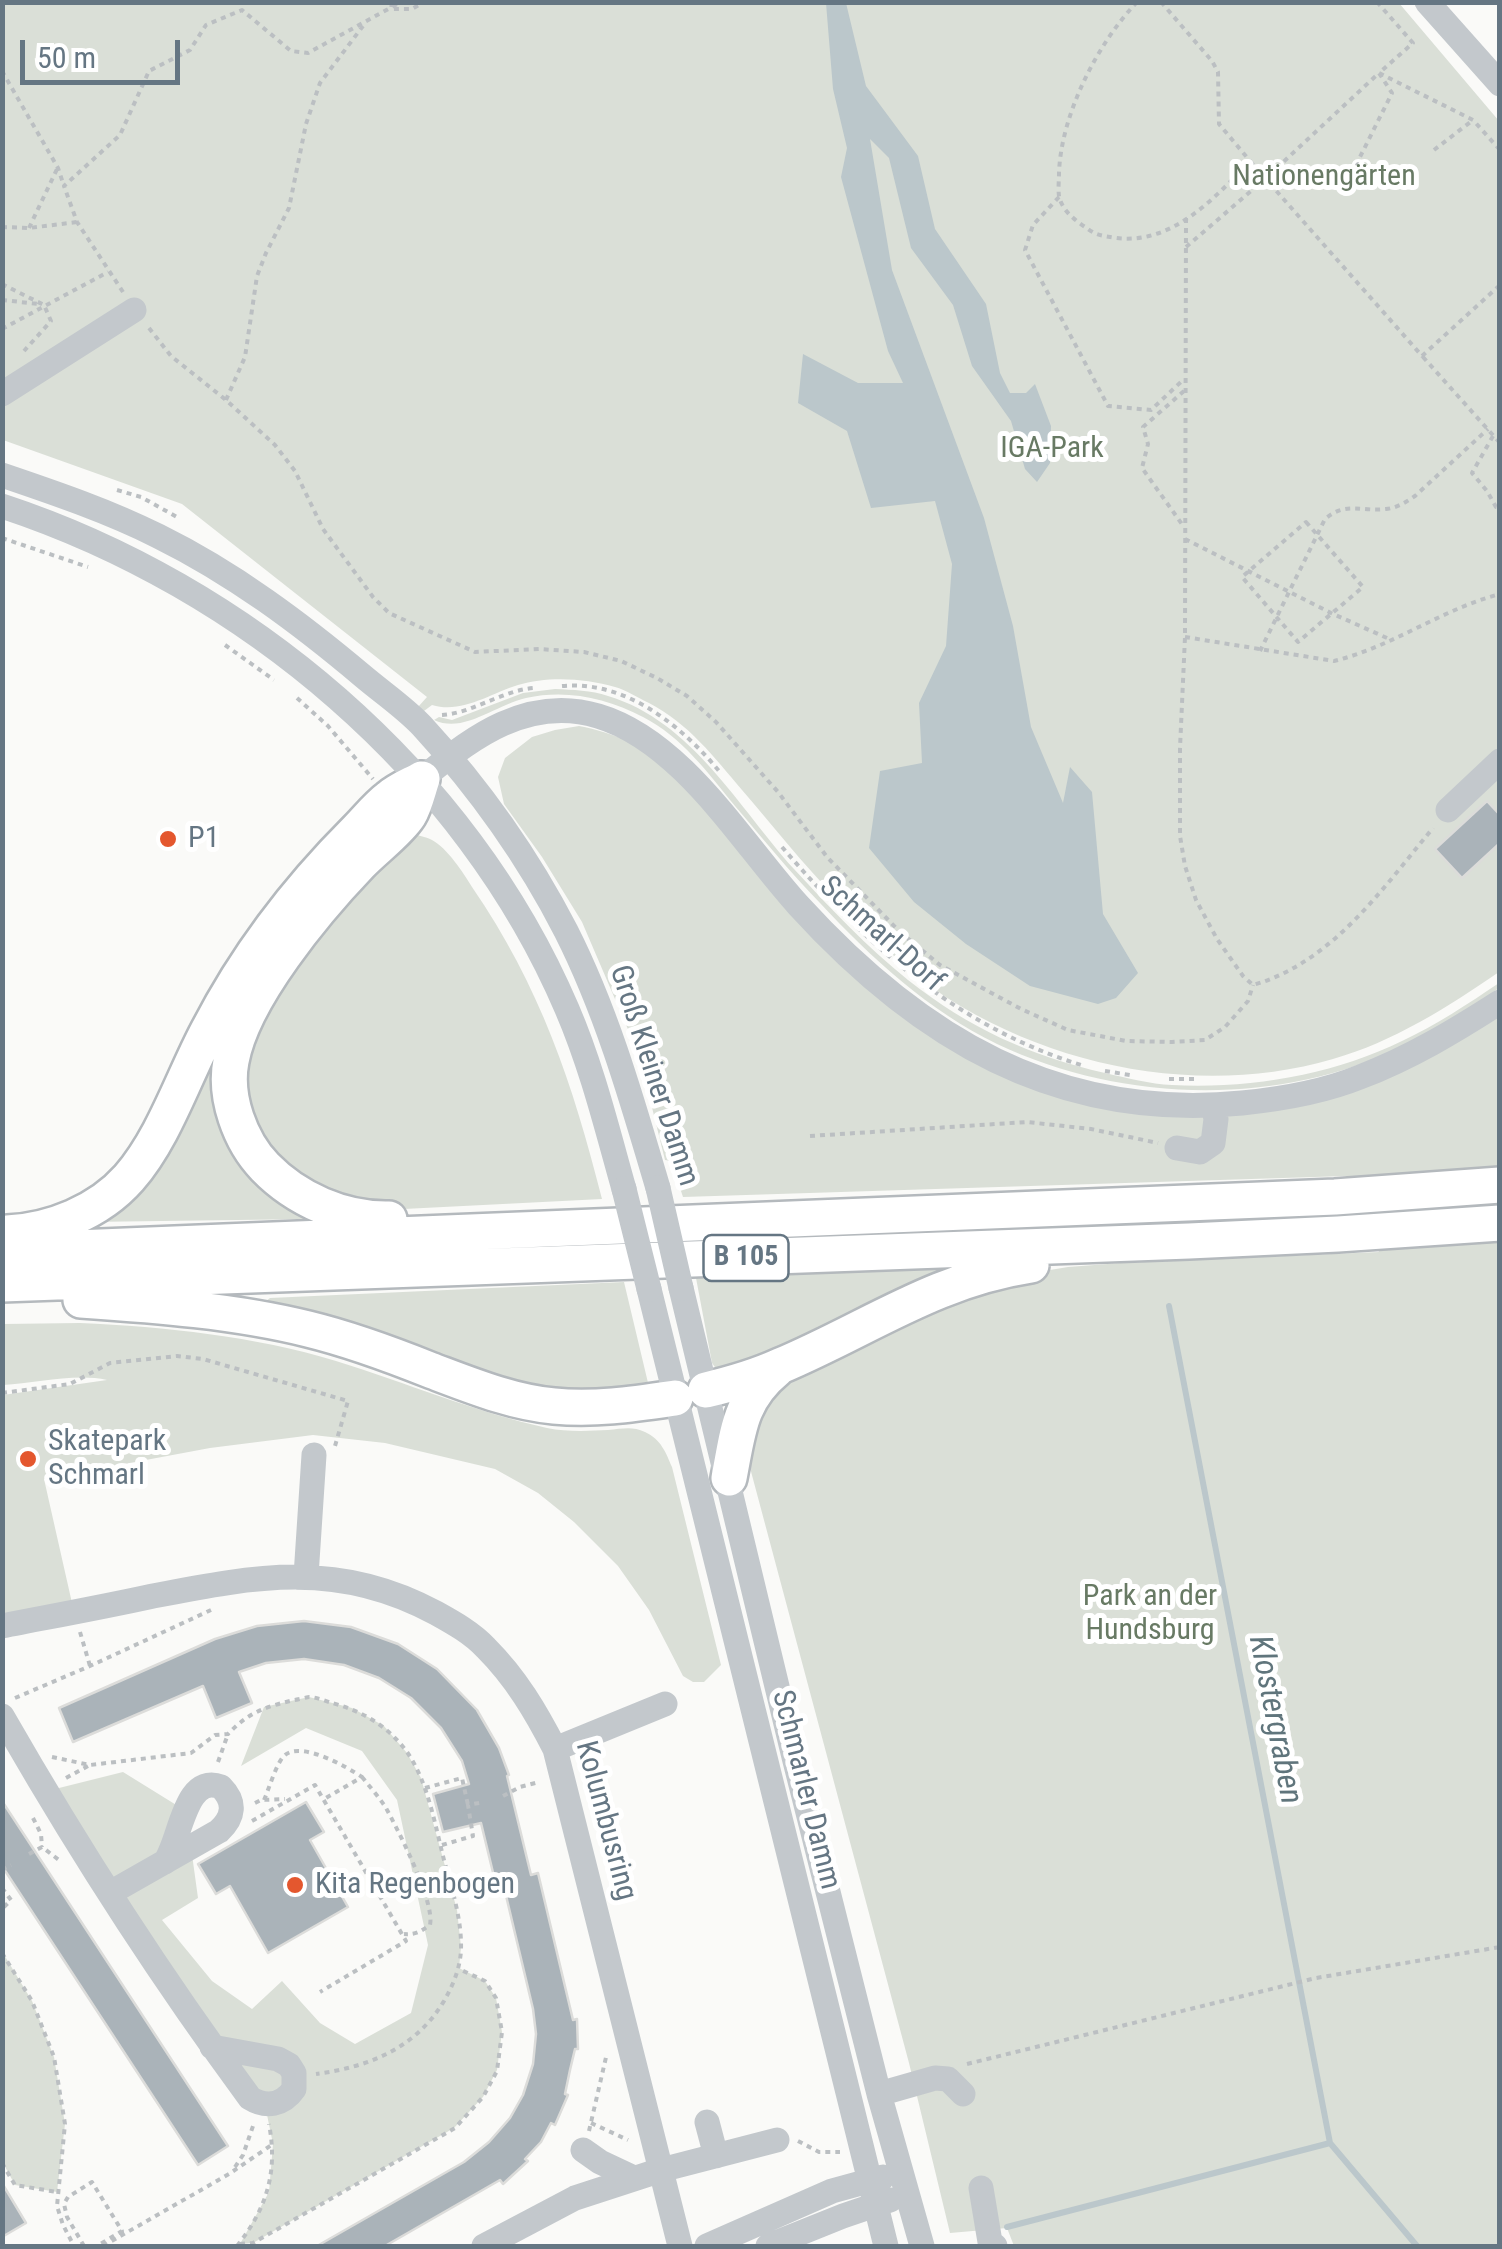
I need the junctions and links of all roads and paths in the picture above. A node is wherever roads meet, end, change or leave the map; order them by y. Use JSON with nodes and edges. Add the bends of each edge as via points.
{"nodes":[{"id":1,"x":240,"y":2,"type":"edge"},
{"id":2,"x":401,"y":2,"type":"edge"},
{"id":3,"x":424,"y":2,"type":"edge"},
{"id":4,"x":1137,"y":2,"type":"edge"},
{"id":5,"x":1160,"y":2,"type":"edge"},
{"id":6,"x":1377,"y":2,"type":"edge"},
{"id":7,"x":1426,"y":2,"type":"edge"},
{"id":8,"x":392,"y":6,"type":"edge"},
{"id":9,"x":242,"y":10,"type":"junction"},
{"id":10,"x":366,"y":22,"type":"junction"},
{"id":11,"x":2,"y":71,"type":"edge"},
{"id":12,"x":1379,"y":73,"type":"junction"},
{"id":13,"x":1500,"y":84,"type":"edge"},
{"id":14,"x":1473,"y":120,"type":"junction"},
{"id":15,"x":1434,"y":150,"type":"dead end"},
{"id":16,"x":1500,"y":150,"type":"edge"},
{"id":17,"x":1250,"y":162,"type":"junction"},
{"id":18,"x":58,"y":168,"type":"junction"},
{"id":19,"x":1265,"y":178,"type":"junction"},
{"id":20,"x":1346,"y":185,"type":"dead end"},
{"id":21,"x":64,"y":186,"type":"junction"},
{"id":22,"x":1059,"y":197,"type":"junction"},
{"id":23,"x":1186,"y":218,"type":"junction"},
{"id":24,"x":77,"y":222,"type":"junction"},
{"id":25,"x":2,"y":227,"type":"edge"},
{"id":26,"x":29,"y":228,"type":"junction"},
{"id":27,"x":1186,"y":247,"type":"junction"},
{"id":28,"x":109,"y":271,"type":"junction"},
{"id":29,"x":2,"y":284,"type":"edge"},
{"id":30,"x":1500,"y":284,"type":"edge"},
{"id":31,"x":2,"y":300,"type":"edge"},
{"id":32,"x":44,"y":305,"type":"junction"},
{"id":33,"x":134,"y":310,"type":"junction"},
{"id":34,"x":2,"y":329,"type":"edge"},
{"id":35,"x":1422,"y":356,"type":"junction"},
{"id":36,"x":15,"y":361,"type":"dead end"},
{"id":37,"x":1184,"y":379,"type":"junction"},
{"id":38,"x":1184,"y":391,"type":"junction"},
{"id":39,"x":2,"y":394,"type":"edge"},
{"id":40,"x":226,"y":400,"type":"junction"},
{"id":41,"x":1488,"y":429,"type":"junction"},
{"id":42,"x":1493,"y":436,"type":"junction"},
{"id":43,"x":1500,"y":443,"type":"edge"},
{"id":44,"x":2,"y":476,"type":"edge"},
{"id":45,"x":43,"y":488,"type":"junction"},
{"id":46,"x":2,"y":506,"type":"edge"},
{"id":47,"x":1500,"y":508,"type":"edge"},
{"id":48,"x":46,"y":522,"type":"junction"},
{"id":49,"x":1185,"y":528,"type":"junction"},
{"id":50,"x":1317,"y":533,"type":"junction"},
{"id":51,"x":2,"y":538,"type":"edge"},
{"id":52,"x":1185,"y":538,"type":"junction"},
{"id":53,"x":100,"y":571,"type":"dead end"},
{"id":54,"x":1248,"y":571,"type":"junction"},
{"id":55,"x":1288,"y":591,"type":"junction"},
{"id":56,"x":1500,"y":594,"type":"edge"},
{"id":57,"x":1331,"y":613,"type":"junction"},
{"id":58,"x":1275,"y":616,"type":"junction"},
{"id":59,"x":1185,"y":637,"type":"junction"},
{"id":60,"x":1390,"y":639,"type":"junction"},
{"id":61,"x":226,"y":645,"type":"dead end"},
{"id":62,"x":1260,"y":650,"type":"junction"},
{"id":63,"x":272,"y":679,"type":"dead end"},
{"id":64,"x":557,"y":686,"type":"dead end"},
{"id":65,"x":538,"y":688,"type":"dead end"},
{"id":66,"x":288,"y":690,"type":"dead end"},
{"id":67,"x":432,"y":712,"type":"dead end"},
{"id":68,"x":1500,"y":761,"type":"edge"},
{"id":69,"x":435,"y":768,"type":"junction"},
{"id":70,"x":369,"y":775,"type":"dead end"},
{"id":71,"x":723,"y":776,"type":"dead end"},
{"id":72,"x":1448,"y":810,"type":"joint"},
{"id":73,"x":779,"y":843,"type":"dead end"},
{"id":74,"x":1253,"y":985,"type":"junction"},
{"id":75,"x":1500,"y":1002,"type":"edge"},
{"id":76,"x":1141,"y":1077,"type":"dead end"},
{"id":77,"x":1156,"y":1079,"type":"dead end"},
{"id":78,"x":1196,"y":1079,"type":"dead end"},
{"id":79,"x":1214,"y":1106,"type":"junction"},
{"id":80,"x":810,"y":1136,"type":"dead end"},
{"id":81,"x":1177,"y":1148,"type":"joint"},
{"id":82,"x":1500,"y":1185,"type":"edge"},
{"id":83,"x":1500,"y":1222,"type":"edge"},
{"id":84,"x":502,"y":1232,"type":"junction"},
{"id":85,"x":2,"y":1234,"type":"edge"},
{"id":86,"x":1189,"y":1240,"type":"junction"},
{"id":87,"x":2,"y":1251,"type":"edge"},
{"id":88,"x":10,"y":1283,"type":"edge"},
{"id":89,"x":780,"y":1366,"type":"junction"},
{"id":90,"x":2,"y":1392,"type":"edge"},
{"id":91,"x":690,"y":1394,"type":"junction"},
{"id":92,"x":324,"y":1455,"type":"joint"},
{"id":93,"x":728,"y":1478,"type":"junction"},
{"id":94,"x":306,"y":1576,"type":"junction"},
{"id":95,"x":213,"y":1609,"type":"dead end"},
{"id":96,"x":75,"y":1612,"type":"junction"},
{"id":97,"x":2,"y":1626,"type":"edge"},
{"id":98,"x":90,"y":1666,"type":"junction"},
{"id":99,"x":2,"y":1703,"type":"edge"},
{"id":100,"x":666,"y":1704,"type":"dead end"},
{"id":101,"x":2,"y":1716,"type":"edge"},
{"id":102,"x":555,"y":1749,"type":"junction"},
{"id":103,"x":23,"y":1752,"type":"junction"},
{"id":104,"x":90,"y":1765,"type":"junction"},
{"id":105,"x":362,"y":1776,"type":"junction"},
{"id":106,"x":563,"y":1776,"type":"junction"},
{"id":107,"x":424,"y":1788,"type":"junction"},
{"id":108,"x":48,"y":1792,"type":"junction"},
{"id":109,"x":504,"y":1796,"type":"dead end"},
{"id":110,"x":289,"y":1799,"type":"junction"},
{"id":111,"x":324,"y":1799,"type":"junction"},
{"id":112,"x":264,"y":1800,"type":"junction"},
{"id":113,"x":484,"y":1802,"type":"dead end"},
{"id":114,"x":468,"y":1804,"type":"junction"},
{"id":115,"x":250,"y":1806,"type":"dead end"},
{"id":116,"x":249,"y":1817,"type":"dead end"},
{"id":117,"x":440,"y":1845,"type":"junction"},
{"id":118,"x":165,"y":1862,"type":"dead end"},
{"id":119,"x":10,"y":1865,"type":"dead end"},
{"id":120,"x":2,"y":1870,"type":"edge"},
{"id":121,"x":2,"y":1888,"type":"edge"},
{"id":122,"x":110,"y":1894,"type":"junction"},
{"id":123,"x":2,"y":1909,"type":"edge"},
{"id":124,"x":402,"y":1934,"type":"junction"},
{"id":125,"x":1500,"y":1947,"type":"edge"},
{"id":126,"x":2,"y":1953,"type":"edge"},
{"id":127,"x":459,"y":1968,"type":"junction"},
{"id":128,"x":320,"y":1992,"type":"dead end"},
{"id":129,"x":610,"y":2038,"type":"dead end"},
{"id":130,"x":212,"y":2047,"type":"junction"},
{"id":131,"x":294,"y":2072,"type":"junction"},
{"id":132,"x":956,"y":2086,"type":"joint"},
{"id":133,"x":880,"y":2094,"type":"junction"},
{"id":134,"x":265,"y":2104,"type":"junction"},
{"id":135,"x":707,"y":2122,"type":"dead end"},
{"id":136,"x":591,"y":2124,"type":"junction"},
{"id":137,"x":787,"y":2140,"type":"joint"},
{"id":138,"x":273,"y":2144,"type":"junction"},
{"id":139,"x":638,"y":2145,"type":"dead end"},
{"id":140,"x":583,"y":2150,"type":"joint"},
{"id":141,"x":840,"y":2152,"type":"dead end"},
{"id":142,"x":716,"y":2156,"type":"junction"},
{"id":143,"x":2,"y":2163,"type":"edge"},
{"id":144,"x":662,"y":2170,"type":"junction"},
{"id":145,"x":229,"y":2174,"type":"junction"},
{"id":146,"x":634,"y":2178,"type":"junction"},
{"id":147,"x":905,"y":2183,"type":"junction"},
{"id":148,"x":982,"y":2188,"type":"dead end"},
{"id":149,"x":57,"y":2192,"type":"junction"},
{"id":150,"x":873,"y":2192,"type":"junction"},
{"id":151,"x":239,"y":2245,"type":"edge"},
{"id":152,"x":74,"y":2246,"type":"edge"},
{"id":153,"x":84,"y":2246,"type":"edge"},
{"id":154,"x":100,"y":2246,"type":"edge"},
{"id":155,"x":484,"y":2246,"type":"edge"},
{"id":156,"x":680,"y":2246,"type":"edge"},
{"id":157,"x":707,"y":2246,"type":"edge"},
{"id":158,"x":768,"y":2246,"type":"edge"},
{"id":159,"x":886,"y":2246,"type":"edge"},
{"id":160,"x":922,"y":2246,"type":"edge"},
{"id":161,"x":995,"y":2246,"type":"edge"}],
"edges":[{"from":1,"to":9,"type":"path"},
{"from":2,"to":8,"type":"path"},
{"from":3,"to":8,"type":"path","via":[[412,9]]},
{"from":4,"to":22,"type":"path","via":[[1077,98],[1060,148]]},
{"from":5,"to":17,"type":"path","via":[[1212,61],[1219,124]]},
{"from":6,"to":12,"type":"path","via":[[1414,44]]},
{"from":7,"to":13,"type":"street"},
{"from":8,"to":10,"type":"path"},
{"from":9,"to":10,"type":"path","via":[[291,51],[308,53]]},
{"from":9,"to":21,"type":"path","via":[[206,25],[190,50],[149,71],[120,136]]},
{"from":10,"to":40,"type":"path","via":[[320,83],[289,208],[257,276],[245,357]]},
{"from":11,"to":18,"type":"path"},
{"from":12,"to":14,"type":"path"},
{"from":12,"to":19,"type":"path"},
{"from":12,"to":20,"type":"path","via":[[1392,93]]},
{"from":14,"to":15,"type":"path"},
{"from":14,"to":16,"type":"path"},
{"from":17,"to":19,"type":"path"},
{"from":17,"to":23,"type":"path"},
{"from":18,"to":21,"type":"path"},
{"from":18,"to":26,"type":"path"},
{"from":19,"to":27,"type":"path"},
{"from":19,"to":35,"type":"path"},
{"from":21,"to":24,"type":"path"},
{"from":22,"to":23,"type":"path","via":[[1072,219],[1097,235],[1155,235]]},
{"from":22,"to":37,"type":"path","via":[[1033,225],[1025,250],[1108,406],[1151,410]]},
{"from":23,"to":27,"type":"path"},
{"from":24,"to":26,"type":"path"},
{"from":24,"to":28,"type":"path"},
{"from":25,"to":26,"type":"path"},
{"from":27,"to":37,"type":"path"},
{"from":28,"to":32,"type":"path"},
{"from":28,"to":33,"type":"path"},
{"from":29,"to":32,"type":"path"},
{"from":30,"to":35,"type":"path"},
{"from":31,"to":32,"type":"path"},
{"from":32,"to":34,"type":"path"},
{"from":32,"to":36,"type":"path","via":[[52,322]]},
{"from":33,"to":39,"type":"street"},
{"from":33,"to":40,"type":"path","via":[[172,356]]},
{"from":35,"to":41,"type":"path"},
{"from":37,"to":38,"type":"path"},
{"from":38,"to":49,"type":"path"},
{"from":38,"to":49,"type":"path","via":[[1143,426],[1148,444],[1142,468]]},
{"from":40,"to":74,"type":"path","via":[[294,471],[323,530],[389,613],[475,652],[539,649],[621,661],[687,696],[778,792],[827,857],[940,965],[1068,1030],[1126,1041],[1205,1040],[1248,1002]]},
{"from":41,"to":42,"type":"path"},
{"from":41,"to":50,"type":"path","via":[[1416,496],[1388,510],[1333,512]]},
{"from":42,"to":43,"type":"path"},
{"from":42,"to":47,"type":"path","via":[[1472,473]]},
{"from":44,"to":45,"type":"street","name":"Groß Kleiner Damm"},
{"from":45,"to":48,"type":"street"},
{"from":45,"to":69,"type":"street","name":"Groß Kleiner Damm","via":[[158,536],[238,581],[420,724]]},
{"from":46,"to":48,"type":"street","name":"Groß Kleiner Damm"},
{"from":48,"to":69,"type":"street","name":"Groß Kleiner Damm","via":[[195,593],[308,674],[384,740]]},
{"from":49,"to":52,"type":"path"},
{"from":50,"to":54,"type":"path","via":[[1306,522]]},
{"from":50,"to":55,"type":"path"},
{"from":50,"to":57,"type":"path","via":[[1363,586]]},
{"from":51,"to":53,"type":"path"},
{"from":52,"to":54,"type":"path"},
{"from":52,"to":59,"type":"path"},
{"from":54,"to":55,"type":"path"},
{"from":54,"to":58,"type":"path","via":[[1242,578]]},
{"from":55,"to":57,"type":"path"},
{"from":55,"to":58,"type":"path"},
{"from":56,"to":60,"type":"path"},
{"from":57,"to":58,"type":"path","via":[[1298,642]]},
{"from":57,"to":60,"type":"path"},
{"from":58,"to":62,"type":"path"},
{"from":59,"to":62,"type":"path"},
{"from":59,"to":74,"type":"path","via":[[1179,788],[1184,866],[1217,939]]},
{"from":60,"to":62,"type":"path","via":[[1334,661]]},
{"from":61,"to":63,"type":"path"},
{"from":64,"to":71,"type":"path","via":[[608,690],[637,702],[681,730]]},
{"from":65,"to":67,"type":"path","via":[[444,716]]},
{"from":66,"to":70,"type":"path"},
{"from":68,"to":72,"type":"street"},
{"from":69,"to":79,"type":"street","name":"Schmarl-Dorf","via":[[484,732],[527,714],[574,710],[600,716],[657,746],[683,769],[845,955],[963,1045],[1103,1097]]},
{"from":69,"to":84,"type":"highway","via":[[409,816],[309,923],[250,1009],[230,1064],[236,1118],[246,1143],[275,1177],[336,1211],[376,1220],[462,1217]]},
{"from":69,"to":85,"type":"highway","via":[[390,797],[272,928],[128,1179],[64,1221]]},
{"from":69,"to":91,"type":"street","name":"Groß Kleiner Damm","bridge":true,"via":[[462,830],[567,1008],[592,1073],[663,1348],[690,1381]]},
{"from":69,"to":91,"type":"street","name":"Groß Kleiner Damm","bridge":true,"via":[[490,809],[528,864],[610,1032],[682,1288]]},
{"from":72,"to":74,"type":"path","via":[[1356,921],[1309,959]]},
{"from":73,"to":76,"type":"path","via":[[844,916],[948,1003],[1050,1055]]},
{"from":75,"to":79,"type":"street","name":"Schmarl-Dorf","via":[[1356,1079]]},
{"from":77,"to":78,"type":"path"},
{"from":79,"to":81,"type":"street","via":[[1213,1143],[1200,1152]]},
{"from":80,"to":81,"type":"path","via":[[1028,1122]]},
{"from":82,"to":84,"type":"highway","number":"B 105"},
{"from":83,"to":86,"type":"highway","number":"B 105"},
{"from":84,"to":87,"type":"highway","number":"B 105"},
{"from":86,"to":88,"type":"highway","number":"B 105"},
{"from":86,"to":89,"type":"highway","via":[[1138,1258],[1042,1263],[957,1282]]},
{"from":88,"to":91,"type":"highway","via":[[57,1299],[306,1328],[550,1406],[604,1408]]},
{"from":89,"to":91,"type":"highway"},
{"from":89,"to":93,"type":"highway","via":[[748,1402]]},
{"from":90,"to":92,"type":"path","via":[[70,1384],[110,1363],[190,1356],[348,1401]]},
{"from":91,"to":93,"type":"street","name":"Schmarler Damm"},
{"from":91,"to":150,"type":"street","name":"Schmarler Damm"},
{"from":92,"to":94,"type":"street"},
{"from":93,"to":133,"type":"street","name":"Schmarler Damm"},
{"from":94,"to":96,"type":"street","name":"Kolumbusring","via":[[257,1578]]},
{"from":94,"to":102,"type":"street","name":"Kolumbusring","via":[[391,1591],[484,1644],[531,1703]]},
{"from":95,"to":98,"type":"path"},
{"from":96,"to":97,"type":"street","name":"Kolumbusring"},
{"from":96,"to":98,"type":"path"},
{"from":98,"to":99,"type":"path"},
{"from":100,"to":102,"type":"street"},
{"from":101,"to":103,"type":"street"},
{"from":102,"to":106,"type":"street","name":"Kolumbusring"},
{"from":103,"to":104,"type":"path"},
{"from":103,"to":108,"type":"street"},
{"from":104,"to":107,"type":"path","via":[[191,1753],[264,1707],[309,1697],[352,1708],[384,1726],[407,1752]]},
{"from":104,"to":108,"type":"path"},
{"from":105,"to":111,"type":"path"},
{"from":105,"to":112,"type":"path","via":[[339,1762],[292,1752],[283,1756]]},
{"from":105,"to":124,"type":"path","via":[[385,1806],[432,1916],[422,1931]]},
{"from":106,"to":109,"type":"path"},
{"from":106,"to":144,"type":"street","name":"Kolumbusring"},
{"from":107,"to":114,"type":"path","via":[[462,1778]]},
{"from":107,"to":117,"type":"path"},
{"from":108,"to":122,"type":"street"},
{"from":110,"to":111,"type":"path","via":[[315,1784]]},
{"from":110,"to":112,"type":"path"},
{"from":110,"to":116,"type":"path","via":[[246,1825]]},
{"from":111,"to":124,"type":"path"},
{"from":112,"to":115,"type":"path"},
{"from":113,"to":114,"type":"path"},
{"from":114,"to":117,"type":"path","via":[[474,1836]]},
{"from":117,"to":127,"type":"path","via":[[457,1910]]},
{"from":118,"to":122,"type":"street"},
{"from":119,"to":120,"type":"path"},
{"from":121,"to":123,"type":"path","via":[[11,1900]]},
{"from":122,"to":130,"type":"street"},
{"from":124,"to":128,"type":"path","via":[[406,1941]]},
{"from":125,"to":132,"type":"path","via":[[1316,1978],[954,2067]]},
{"from":126,"to":149,"type":"path","via":[[32,2001],[54,2057],[66,2124]]},
{"from":127,"to":131,"type":"path","via":[[434,2017],[412,2040],[342,2070]]},
{"from":127,"to":151,"type":"path","via":[[485,1981],[496,1998],[502,2032],[497,2070],[484,2097],[454,2128]]},
{"from":129,"to":136,"type":"path"},
{"from":130,"to":131,"type":"street","via":[[278,2059]]},
{"from":130,"to":134,"type":"street","via":[[250,2098]]},
{"from":131,"to":134,"type":"street","via":[[291,2094]]},
{"from":132,"to":133,"type":"street","via":[[935,2078]]},
{"from":133,"to":147,"type":"street","name":"Schmarler Damm"},
{"from":134,"to":138,"type":"path"},
{"from":134,"to":145,"type":"path"},
{"from":135,"to":142,"type":"street"},
{"from":136,"to":139,"type":"path"},
{"from":136,"to":140,"type":"path"},
{"from":137,"to":141,"type":"path"},
{"from":137,"to":142,"type":"street"},
{"from":138,"to":145,"type":"path"},
{"from":138,"to":151,"type":"path","via":[[269,2192]]},
{"from":140,"to":146,"type":"street"},
{"from":142,"to":144,"type":"street"},
{"from":143,"to":149,"type":"path","via":[[16,2185]]},
{"from":144,"to":146,"type":"street"},
{"from":144,"to":156,"type":"street","name":"Kolumbusring"},
{"from":145,"to":154,"type":"path"},
{"from":146,"to":155,"type":"street","via":[[575,2198]]},
{"from":147,"to":150,"type":"street"},
{"from":147,"to":160,"type":"street","name":"Schmarler Damm"},
{"from":148,"to":161,"type":"street"},
{"from":149,"to":152,"type":"path","via":[[58,2215]]},
{"from":150,"to":157,"type":"street","via":[[832,2191]]},
{"from":150,"to":158,"type":"street"},
{"from":150,"to":159,"type":"street","name":"Schmarler Damm"},
{"from":153,"to":154,"type":"path","via":[[64,2204],[92,2182],[122,2231]]}]}
